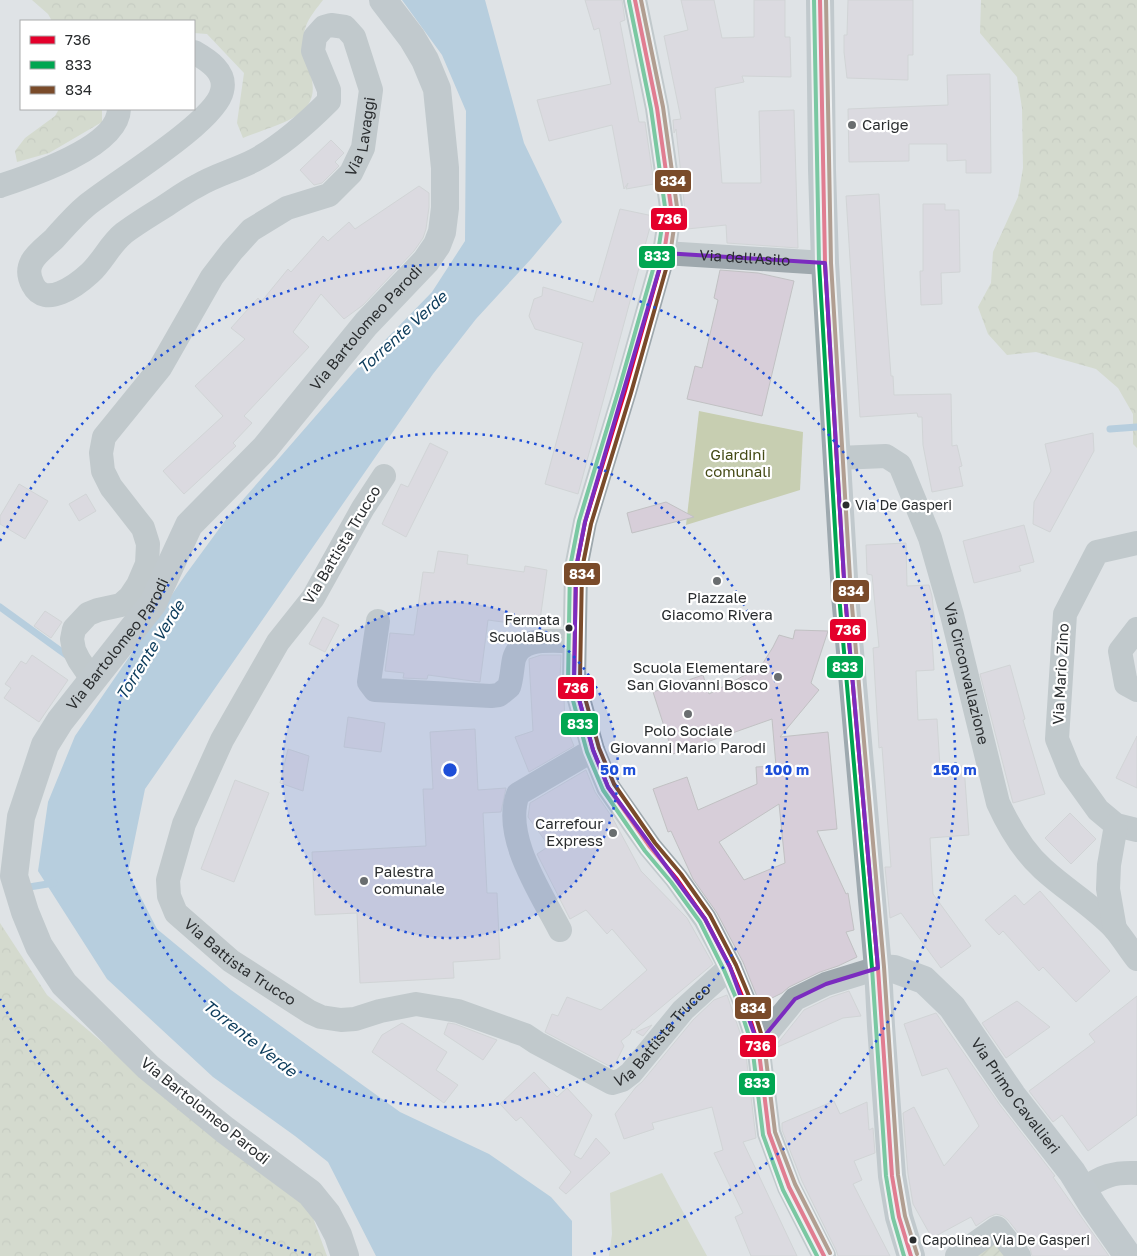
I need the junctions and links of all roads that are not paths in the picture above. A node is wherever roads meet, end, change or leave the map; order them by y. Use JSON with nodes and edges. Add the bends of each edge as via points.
{"nodes":[{"id":1,"x":383,"y":0,"type":"edge"},
{"id":2,"x":634,"y":0,"type":"edge"},
{"id":3,"x":820,"y":0,"type":"edge"},
{"id":4,"x":195,"y":53,"type":"edge"},
{"id":5,"x":120,"y":110,"type":"edge"},
{"id":6,"x":0,"y":186,"type":"edge"},
{"id":7,"x":664,"y":253,"type":"junction"},
{"id":8,"x":825,"y":263,"type":"junction"},
{"id":9,"x":838,"y":458,"type":"junction"},
{"id":10,"x":384,"y":476,"type":"dead end"},
{"id":11,"x":1137,"y":544,"type":"edge"},
{"id":12,"x":378,"y":622,"type":"dead end"},
{"id":13,"x":1137,"y":629,"type":"edge"},
{"id":14,"x":574,"y":641,"type":"junction"},
{"id":15,"x":92,"y":679,"type":"junction"},
{"id":16,"x":1137,"y":690,"type":"edge"},
{"id":17,"x":593,"y":750,"type":"junction"},
{"id":18,"x":1127,"y":827,"type":"edge"},
{"id":19,"x":1114,"y":929,"type":"junction"},
{"id":20,"x":560,"y":930,"type":"dead end"},
{"id":21,"x":1137,"y":959,"type":"edge"},
{"id":22,"x":730,"y":967,"type":"junction"},
{"id":23,"x":878,"y":968,"type":"junction"},
{"id":24,"x":758,"y":1044,"type":"junction"},
{"id":25,"x":1137,"y":1173,"type":"edge"},
{"id":26,"x":1083,"y":1189,"type":"junction"},
{"id":27,"x":345,"y":1256,"type":"edge"},
{"id":28,"x":824,"y":1256,"type":"edge"},
{"id":29,"x":911,"y":1256,"type":"edge"},
{"id":30,"x":957,"y":1256,"type":"edge"},
{"id":31,"x":1019,"y":1256,"type":"edge"},
{"id":32,"x":1128,"y":1256,"type":"edge"}],
"edges":[{"from":1,"to":15,"type":"main road","name":"Via Bartolomeo Parodi","via":[[412,38],[437,89],[445,184],[445,220],[437,245],[426,261],[366,324],[265,448],[189,525],[153,603]]},
{"from":2,"to":7,"type":"street","via":[[657,108],[671,207]]},
{"from":3,"to":8,"type":"main road"},
{"from":4,"to":15,"type":"street","name":"Via Lavaggi","via":[[214,65],[222,79],[220,101],[196,126],[85,207],[36,254],[29,274],[36,290],[52,296],[79,282],[91,272],[115,240],[128,230],[197,185],[256,160],[307,124],[329,101],[329,90],[313,50],[315,37],[324,27],[345,27],[354,37],[371,90],[363,148],[350,173],[329,195],[287,208],[251,230],[232,251],[207,285],[160,368],[104,437],[101,453],[103,471],[111,488],[143,528],[148,544],[147,564],[138,585],[125,601],[88,614],[74,629],[74,650]]},
{"from":5,"to":6,"type":"street","via":[[108,132],[82,153],[46,171]]},
{"from":7,"to":8,"type":"street","name":"Via dell'Asilo"},
{"from":7,"to":14,"type":"street","via":[[585,522],[576,568]]},
{"from":8,"to":9,"type":"main road"},
{"from":9,"to":19,"type":"street","name":"Via Circonvallazione","via":[[886,456],[900,465],[930,538],[998,803],[1007,822],[1042,868]]},
{"from":9,"to":23,"type":"main road","via":[[845,595]]},
{"from":10,"to":22,"type":"street","name":"Via Battista Trucco","via":[[313,598],[278,642],[222,740],[184,824],[168,880],[169,896],[176,913],[231,961],[321,1017],[355,1019],[416,1004],[458,1011],[525,1035],[612,1083],[631,1073],[683,1010]]},
{"from":11,"to":18,"type":"street","name":"Via Mario Zino","via":[[1097,552],[1065,614],[1057,739],[1077,783],[1098,810],[1108,820]]},
{"from":12,"to":14,"type":"street","via":[[370,682],[375,690],[491,696],[509,687],[514,658],[520,647],[527,643]]},
{"from":13,"to":16,"type":"street","via":[[1120,651],[1126,684]]},
{"from":14,"to":17,"type":"street","via":[[574,681]]},
{"from":15,"to":27,"type":"main road","name":"Via Bartolomeo Parodi","via":[[45,745],[21,817],[14,876],[39,946],[64,984],[148,1067],[310,1194],[327,1214]]},
{"from":17,"to":20,"type":"street","via":[[518,794],[514,810],[513,820],[523,858]]},
{"from":17,"to":22,"type":"street","via":[[608,787],[705,919]]},
{"from":18,"to":19,"type":"street","name":"Via Mario Zino","via":[[1109,865],[1108,888]]},
{"from":19,"to":21,"type":"street","name":"Via Circonvallazione"},
{"from":22,"to":24,"type":"street"},
{"from":23,"to":24,"type":"street","via":[[826,984],[795,1000]]},
{"from":23,"to":26,"type":"main road","name":"Via Primo Cavallieri","via":[[894,969],[924,980],[952,1007],[1012,1095]]},
{"from":23,"to":29,"type":"main road","via":[[892,1176],[899,1217]]},
{"from":24,"to":28,"type":"street","via":[[769,1133],[789,1187]]},
{"from":25,"to":26,"type":"street","via":[[1112,1174]]},
{"from":26,"to":32,"type":"main road","name":"Via Primo Cavallieri"},
{"from":30,"to":31,"type":"street","via":[[998,1228]]}]}
